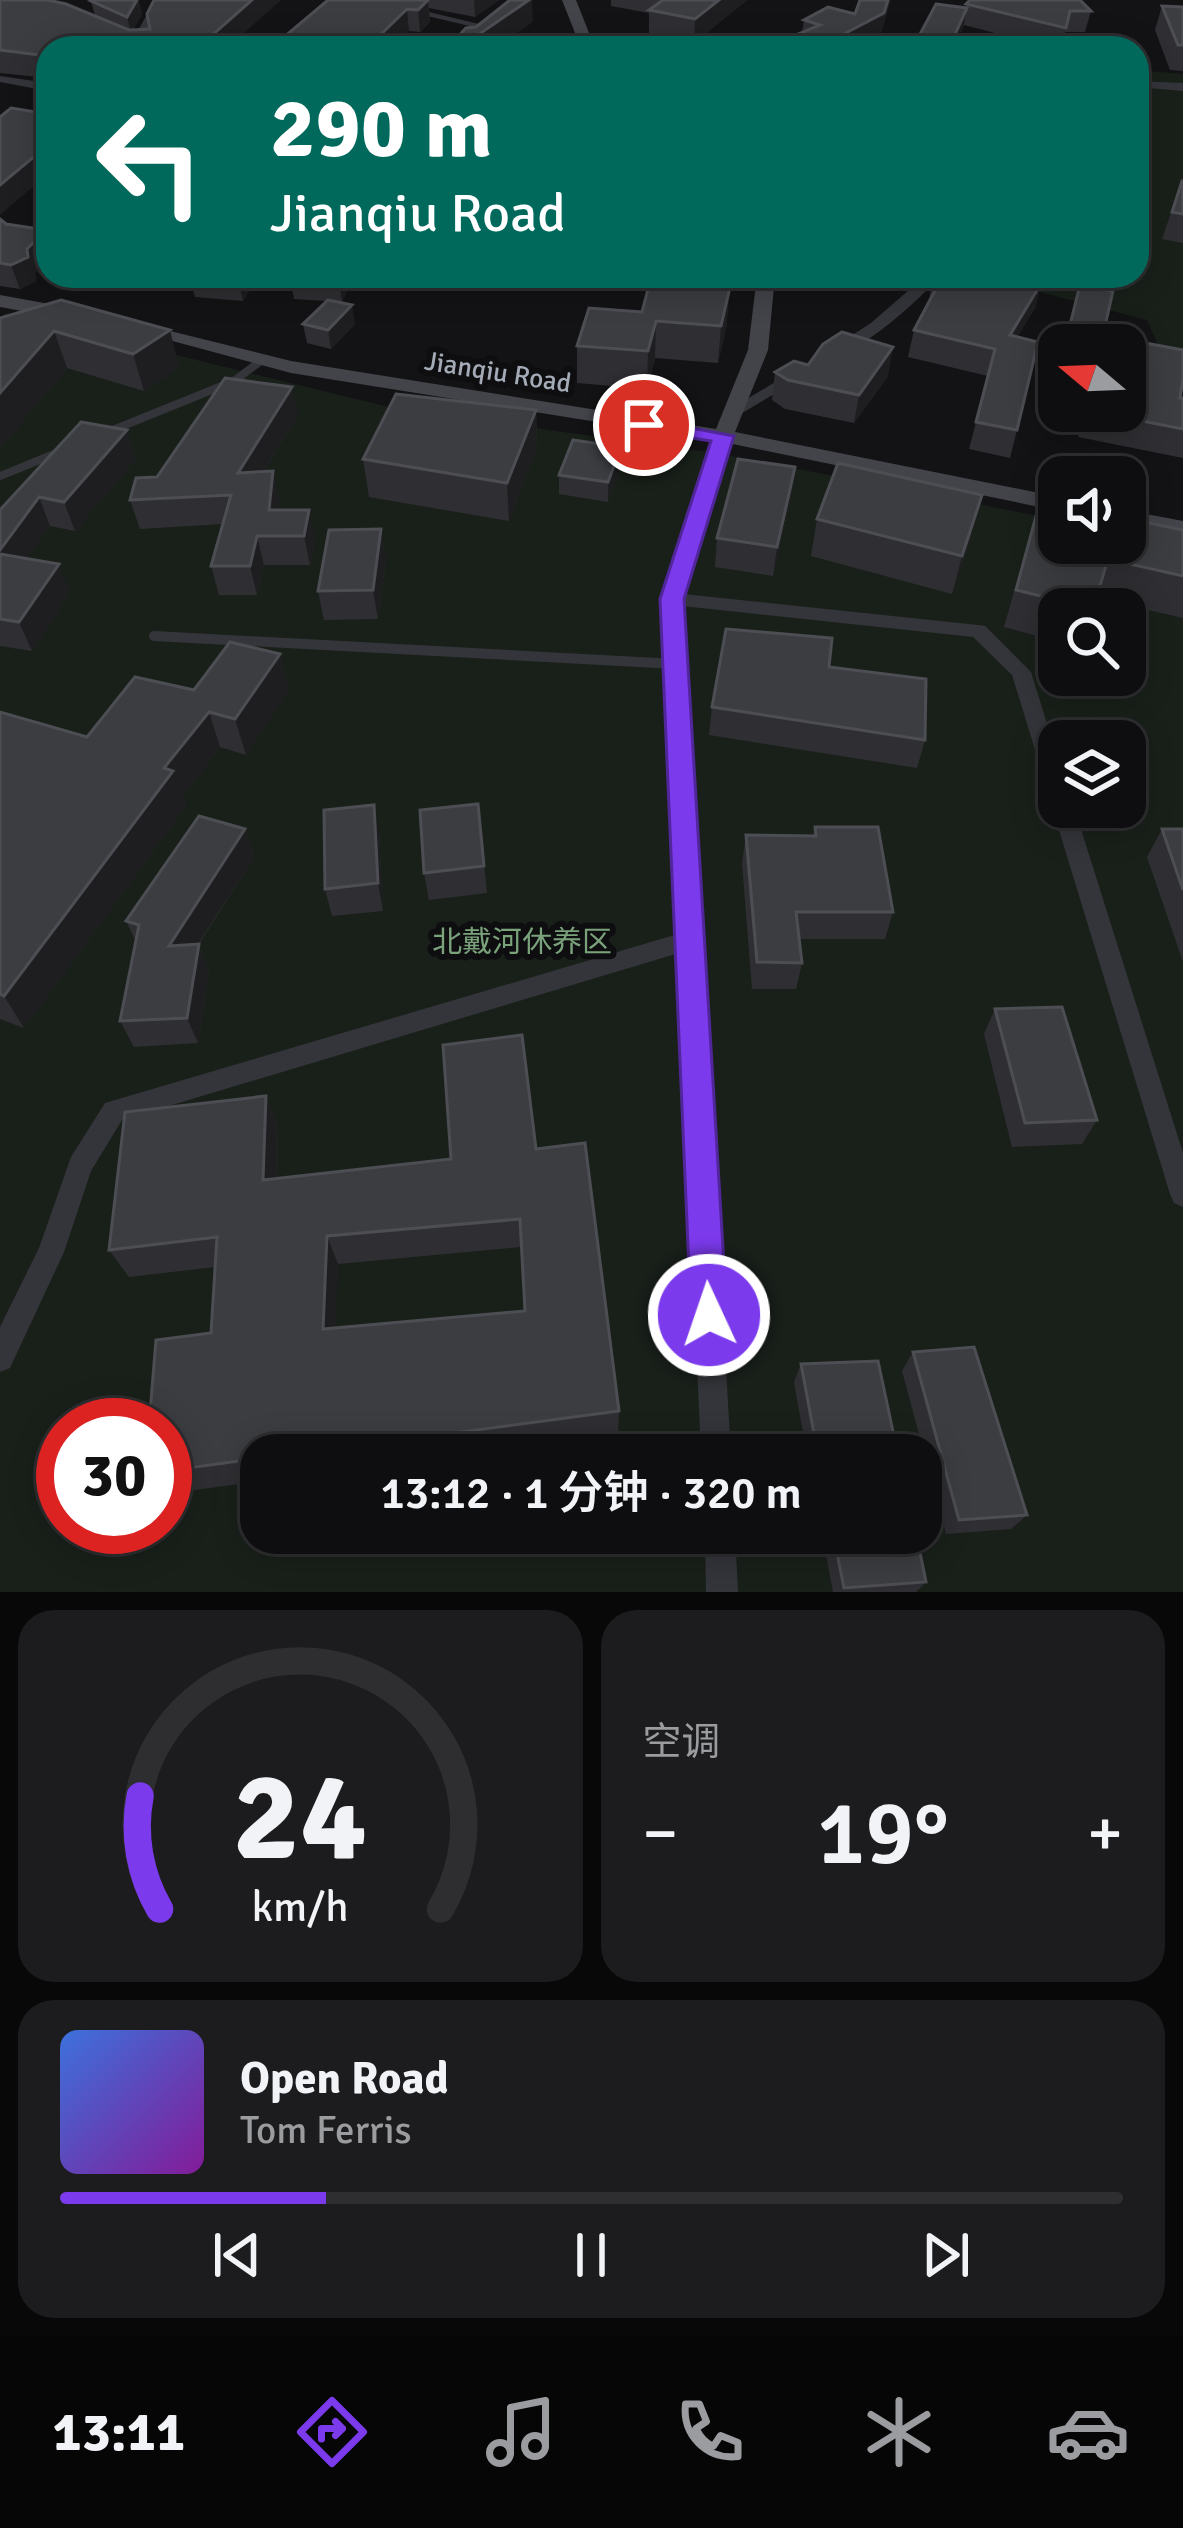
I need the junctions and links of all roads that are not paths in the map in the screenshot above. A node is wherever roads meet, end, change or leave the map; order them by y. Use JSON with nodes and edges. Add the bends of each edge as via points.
{"nodes":[{"id":1,"x":160,"y":0,"type":"edge"},
{"id":2,"x":364,"y":0,"type":"edge"},
{"id":3,"x":569,"y":0,"type":"edge"},
{"id":4,"x":503,"y":19,"type":"edge"},
{"id":5,"x":490,"y":28,"type":"junction"},
{"id":6,"x":141,"y":36,"type":"edge"},
{"id":7,"x":481,"y":36,"type":"edge"},
{"id":8,"x":583,"y":36,"type":"edge"},
{"id":9,"x":0,"y":79,"type":"edge"},
{"id":10,"x":36,"y":85,"type":"edge"},
{"id":11,"x":1149,"y":85,"type":"edge"},
{"id":12,"x":1183,"y":87,"type":"edge"},
{"id":13,"x":765,"y":288,"type":"edge"},
{"id":14,"x":920,"y":288,"type":"edge"},
{"id":15,"x":0,"y":301,"type":"edge"},
{"id":16,"x":27,"y":304,"type":"junction"},
{"id":17,"x":11,"y":329,"type":"edge"},
{"id":18,"x":829,"y":356,"type":"edge"},
{"id":19,"x":262,"y":360,"type":"junction"},
{"id":20,"x":809,"y":367,"type":"edge"},
{"id":21,"x":733,"y":412,"type":"junction"},
{"id":22,"x":723,"y":436,"type":"junction"},
{"id":23,"x":0,"y":476,"type":"edge"},
{"id":24,"x":1038,"y":500,"type":"edge"},
{"id":25,"x":1146,"y":521,"type":"edge"},
{"id":26,"x":1183,"y":528,"type":"edge"},
{"id":27,"x":672,"y":599,"type":"junction"},
{"id":28,"x":154,"y":636,"type":"dead end"},
{"id":29,"x":676,"y":664,"type":"junction"},
{"id":30,"x":1038,"y":726,"type":"edge"},
{"id":31,"x":1070,"y":828,"type":"edge"},
{"id":32,"x":690,"y":940,"type":"junction"},
{"id":33,"x":1183,"y":1194,"type":"edge"},
{"id":34,"x":0,"y":1358,"type":"edge"},
{"id":35,"x":715,"y":1434,"type":"edge"},
{"id":36,"x":720,"y":1554,"type":"edge"},
{"id":37,"x":722,"y":1592,"type":"edge"}],
"edges":[{"from":1,"to":6,"type":"street"},
{"from":2,"to":5,"type":"street"},
{"from":3,"to":8,"type":"main road"},
{"from":4,"to":5,"type":"street"},
{"from":5,"to":7,"type":"street"},
{"from":9,"to":10,"type":"street"},
{"from":11,"to":12,"type":"street"},
{"from":13,"to":21,"type":"main road","via":[[758,350]]},
{"from":14,"to":18,"type":"street"},
{"from":15,"to":16,"type":"main road","name":"Jianqiu Road"},
{"from":16,"to":17,"type":"street"},
{"from":16,"to":19,"type":"main road","name":"Jianqiu Road"},
{"from":19,"to":22,"type":"main road","name":"Jianqiu Road"},
{"from":19,"to":23,"type":"lane","via":[[234,380]]},
{"from":20,"to":21,"type":"street"},
{"from":21,"to":22,"type":"main road"},
{"from":22,"to":24,"type":"main road","name":"Jianqiu Road"},
{"from":22,"to":27,"type":"street"},
{"from":25,"to":26,"type":"main road"},
{"from":27,"to":29,"type":"street"},
{"from":27,"to":30,"type":"street","via":[[978,631],[1021,671]]},
{"from":28,"to":29,"type":"lane"},
{"from":29,"to":32,"type":"street"},
{"from":31,"to":33,"type":"street"},
{"from":32,"to":34,"type":"street","via":[[114,1111],[80,1166],[51,1252]]},
{"from":32,"to":35,"type":"street"},
{"from":36,"to":37,"type":"street"}]}
